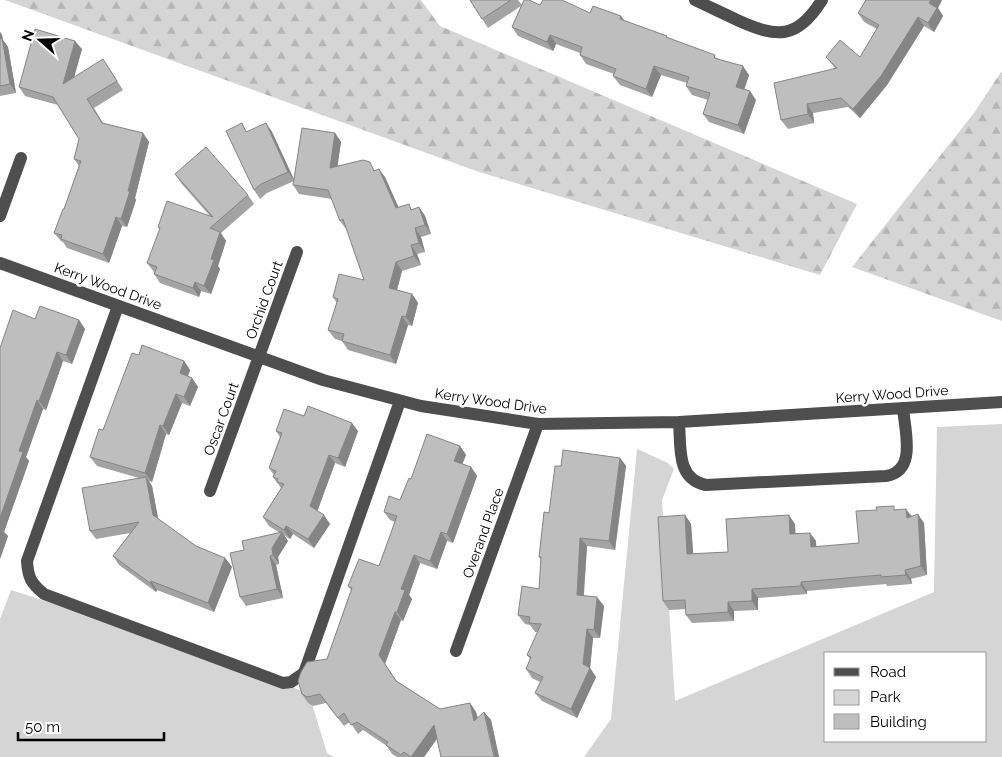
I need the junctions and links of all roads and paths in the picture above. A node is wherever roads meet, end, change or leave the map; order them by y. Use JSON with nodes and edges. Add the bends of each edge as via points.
{"nodes":[{"id":1,"x":695,"y":0,"type":"edge"},
{"id":2,"x":822,"y":0,"type":"edge"},
{"id":3,"x":21,"y":158,"type":"dead end"},
{"id":4,"x":0,"y":216,"type":"edge"},
{"id":5,"x":297,"y":252,"type":"dead end"},
{"id":6,"x":0,"y":262,"type":"edge"},
{"id":7,"x":118,"y":306,"type":"junction"},
{"id":8,"x":259,"y":357,"type":"junction"},
{"id":9,"x":400,"y":401,"type":"junction"},
{"id":10,"x":1002,"y":402,"type":"edge"},
{"id":11,"x":903,"y":408,"type":"junction"},
{"id":12,"x":679,"y":422,"type":"junction"},
{"id":13,"x":538,"y":424,"type":"junction"},
{"id":14,"x":210,"y":491,"type":"dead end"},
{"id":15,"x":456,"y":651,"type":"dead end"}],
"edges":[{"from":1,"to":2,"type":"street","via":[[759,30],[784,33],[803,24]]},
{"from":3,"to":4,"type":"street"},
{"from":5,"to":8,"type":"street","name":"Orchid Court"},
{"from":6,"to":7,"type":"street","name":"Kerry Wood Drive"},
{"from":7,"to":8,"type":"street","name":"Kerry Wood Drive"},
{"from":7,"to":9,"type":"street","via":[[27,561],[33,585],[44,594],[282,683],[291,682],[304,673]]},
{"from":8,"to":9,"type":"street","name":"Kerry Wood Drive","via":[[323,380]]},
{"from":8,"to":14,"type":"street","name":"Oscar Court"},
{"from":9,"to":13,"type":"street","name":"Kerry Wood Drive"},
{"from":10,"to":11,"type":"street","name":"Kerry Wood Drive"},
{"from":11,"to":12,"type":"street","name":"Kerry Wood Drive"},
{"from":11,"to":12,"type":"street","via":[[907,458],[899,471],[886,476],[699,484],[688,476],[682,464]]},
{"from":12,"to":13,"type":"street","name":"Kerry Wood Drive"},
{"from":13,"to":15,"type":"street","name":"Overand Place"}]}
